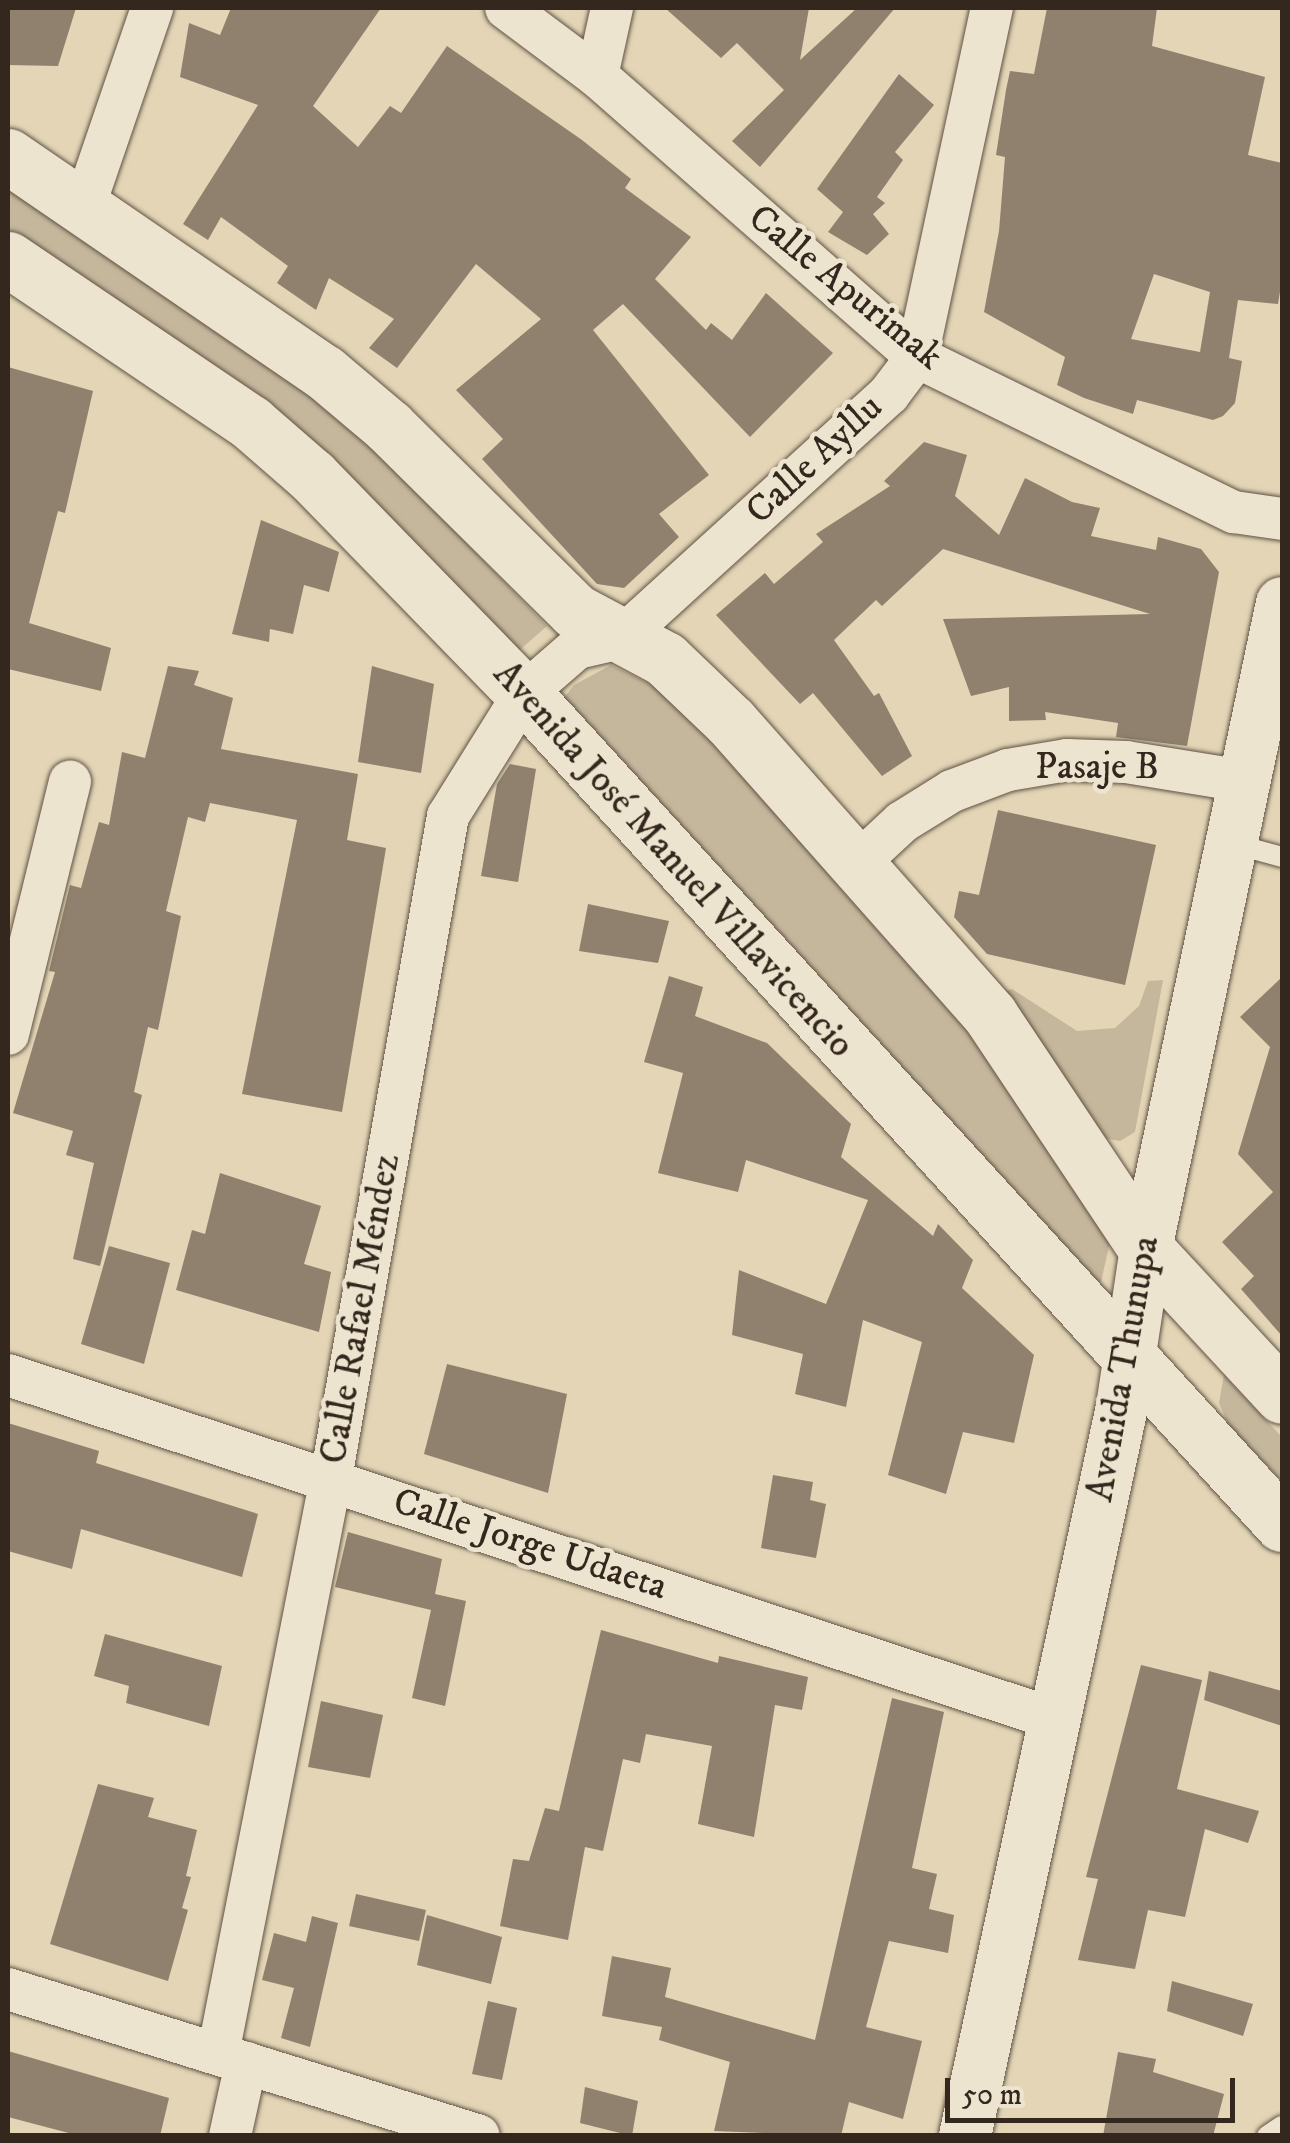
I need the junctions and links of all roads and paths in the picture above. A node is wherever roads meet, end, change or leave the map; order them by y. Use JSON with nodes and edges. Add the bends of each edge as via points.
{"nodes":[{"id":1,"x":152,"y":8,"type":"edge"},
{"id":2,"x":506,"y":8,"type":"edge"},
{"id":3,"x":612,"y":8,"type":"edge"},
{"id":4,"x":992,"y":8,"type":"edge"},
{"id":5,"x":597,"y":76,"type":"junction"},
{"id":6,"x":8,"y":156,"type":"edge"},
{"id":7,"x":84,"y":207,"type":"junction"},
{"id":8,"x":8,"y":259,"type":"edge"},
{"id":9,"x":917,"y":357,"type":"junction"},
{"id":10,"x":1282,"y":519,"type":"edge"},
{"id":11,"x":1282,"y":603,"type":"edge"},
{"id":12,"x":621,"y":638,"type":"junction"},
{"id":13,"x":524,"y":694,"type":"junction"},
{"id":14,"x":70,"y":781,"type":"dead end"},
{"id":15,"x":1243,"y":781,"type":"junction"},
{"id":16,"x":1230,"y":843,"type":"junction"},
{"id":17,"x":1282,"y":856,"type":"edge"},
{"id":18,"x":858,"y":862,"type":"junction"},
{"id":19,"x":8,"y":1034,"type":"edge"},
{"id":20,"x":1146,"y":1249,"type":"junction"},
{"id":21,"x":1129,"y":1362,"type":"junction"},
{"id":22,"x":8,"y":1375,"type":"edge"},
{"id":23,"x":1282,"y":1396,"type":"edge"},
{"id":24,"x":330,"y":1478,"type":"junction"},
{"id":25,"x":1282,"y":1524,"type":"edge"},
{"id":26,"x":1050,"y":1718,"type":"junction"},
{"id":27,"x":8,"y":1989,"type":"edge"},
{"id":28,"x":232,"y":2059,"type":"junction"},
{"id":29,"x":1282,"y":2126,"type":"edge"},
{"id":30,"x":230,"y":2136,"type":"edge"},
{"id":31,"x":479,"y":2136,"type":"edge"},
{"id":32,"x":965,"y":2136,"type":"edge"},
{"id":33,"x":1267,"y":2136,"type":"edge"}],
"edges":[{"from":1,"to":7,"type":"street"},
{"from":2,"to":5,"type":"street","name":"Calle Apurimak"},
{"from":3,"to":5,"type":"street"},
{"from":4,"to":9,"type":"street","name":"Calle Ayllu"},
{"from":5,"to":9,"type":"street","name":"Calle Apurimak"},
{"from":6,"to":7,"type":"main road"},
{"from":7,"to":12,"type":"main road","via":[[324,372],[389,426],[575,611]]},
{"from":8,"to":13,"type":"main road","name":"Avenida José Manuel Villavicencio","via":[[252,424],[312,476]]},
{"from":9,"to":10,"type":"street","name":"Calle Apurimak","via":[[1234,512]]},
{"from":9,"to":12,"type":"street","name":"Calle Ayllu","via":[[888,394]]},
{"from":11,"to":15,"type":"street","name":"Avenida Thunupa"},
{"from":12,"to":13,"type":"street","name":"Calle Rafael Méndez","via":[[577,648]]},
{"from":12,"to":18,"type":"main road","via":[[678,671]]},
{"from":13,"to":21,"type":"main road","name":"Avenida José Manuel Villavicencio"},
{"from":13,"to":24,"type":"street","name":"Calle Rafael Méndez","via":[[448,816]]},
{"from":14,"to":19,"type":"street"},
{"from":15,"to":16,"type":"street","name":"Avenida Thunupa"},
{"from":15,"to":18,"type":"street","name":"Pasaje B","via":[[1126,762],[1066,760],[1008,770],[919,812]]},
{"from":16,"to":17,"type":"lane"},
{"from":16,"to":20,"type":"street","name":"Avenida Thunupa"},
{"from":18,"to":20,"type":"main road","via":[[990,1015]]},
{"from":20,"to":21,"type":"street","name":"Avenida Thunupa"},
{"from":20,"to":23,"type":"main road"},
{"from":21,"to":25,"type":"main road","name":"Avenida José Manuel Villavicencio"},
{"from":21,"to":26,"type":"street","name":"Avenida Thunupa"},
{"from":22,"to":24,"type":"street","name":"Calle Jorge Udaeta"},
{"from":24,"to":26,"type":"street","name":"Calle Jorge Udaeta"},
{"from":24,"to":28,"type":"street","name":"Calle Rafael Méndez"},
{"from":26,"to":32,"type":"street","name":"Avenida Thunupa"},
{"from":27,"to":28,"type":"street"},
{"from":28,"to":30,"type":"street","name":"Calle Rafael Méndez"},
{"from":28,"to":31,"type":"street"},
{"from":29,"to":33,"type":"lane"}]}
